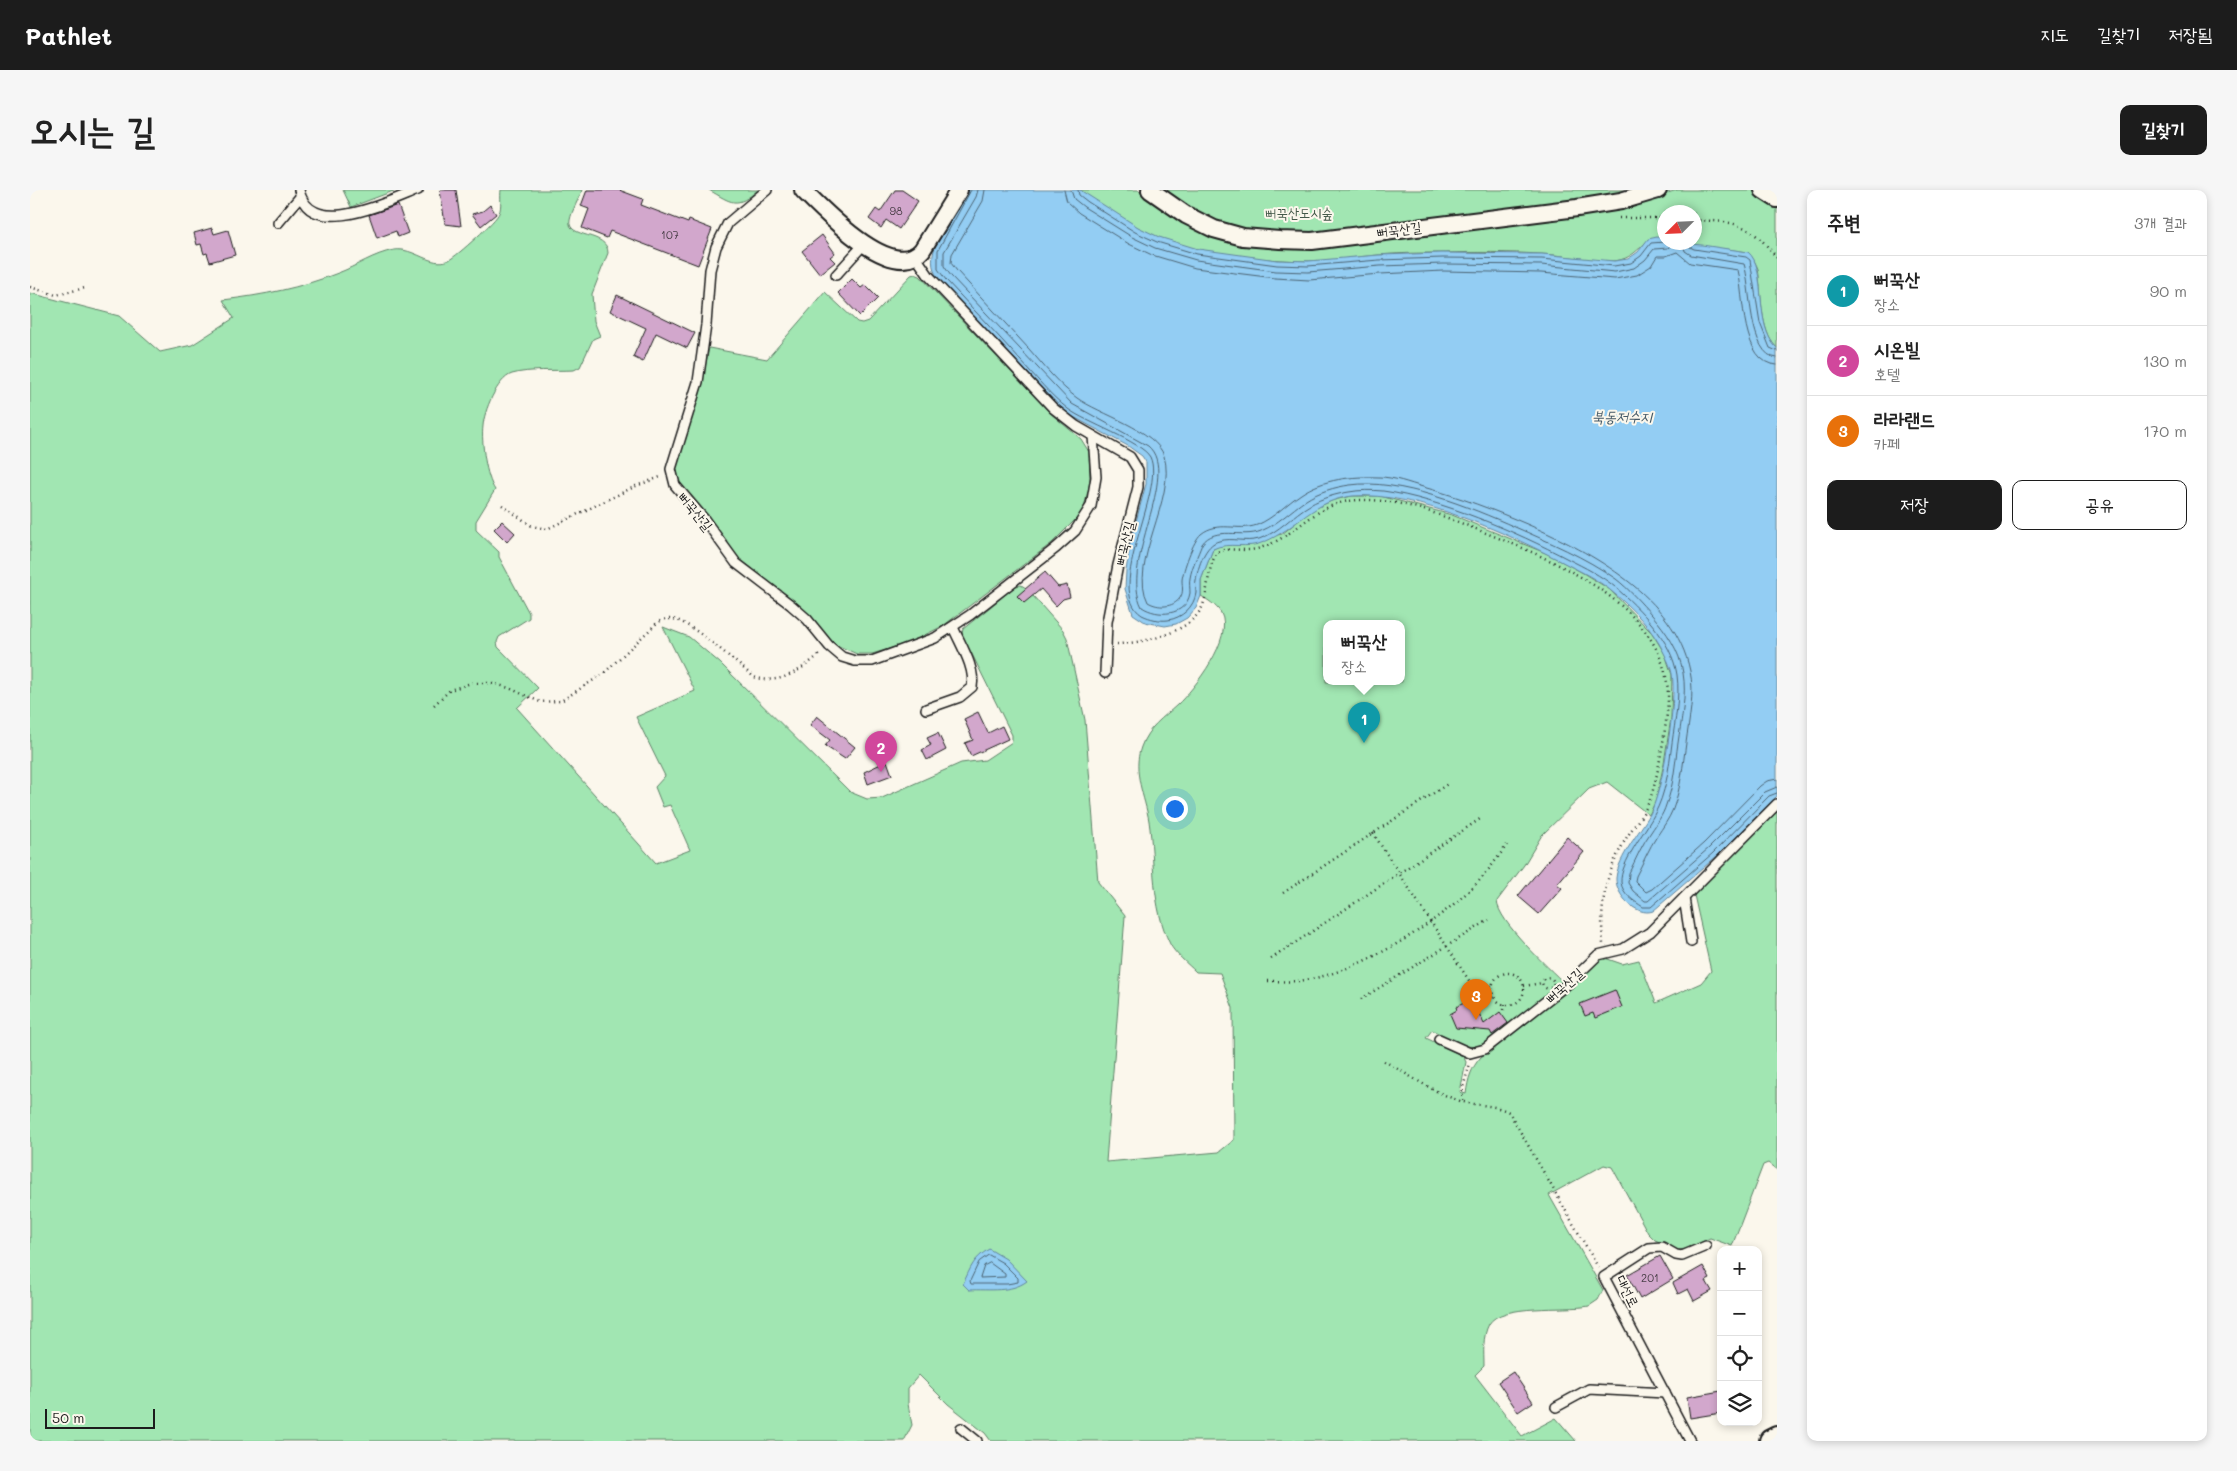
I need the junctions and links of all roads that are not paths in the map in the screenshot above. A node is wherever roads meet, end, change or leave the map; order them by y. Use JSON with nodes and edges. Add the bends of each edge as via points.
{"nodes":[{"id":1,"x":418,"y":190,"type":"edge"},
{"id":2,"x":767,"y":190,"type":"edge"},
{"id":3,"x":803,"y":190,"type":"edge"},
{"id":4,"x":959,"y":190,"type":"edge"},
{"id":5,"x":1150,"y":190,"type":"edge"},
{"id":6,"x":1658,"y":190,"type":"edge"},
{"id":7,"x":1763,"y":190,"type":"edge"},
{"id":8,"x":300,"y":193,"type":"edge"},
{"id":9,"x":1777,"y":199,"type":"edge"},
{"id":10,"x":278,"y":222,"type":"dead end"},
{"id":11,"x":865,"y":243,"type":"junction"},
{"id":12,"x":916,"y":257,"type":"junction"},
{"id":13,"x":836,"y":274,"type":"dead end"},
{"id":14,"x":1093,"y":436,"type":"junction"},
{"id":15,"x":953,"y":628,"type":"junction"},
{"id":16,"x":1106,"y":673,"type":"dead end"},
{"id":17,"x":926,"y":709,"type":"dead end"},
{"id":18,"x":1777,"y":804,"type":"edge"},
{"id":19,"x":1684,"y":898,"type":"junction"},
{"id":20,"x":1691,"y":942,"type":"dead end"},
{"id":21,"x":1439,"y":1039,"type":"dead end"},
{"id":22,"x":1706,"y":1246,"type":"dead end"},
{"id":23,"x":1665,"y":1393,"type":"junction"},
{"id":24,"x":1556,"y":1408,"type":"dead end"},
{"id":25,"x":961,"y":1428,"type":"dead end"},
{"id":26,"x":1777,"y":1438,"type":"edge"},
{"id":27,"x":978,"y":1441,"type":"edge"},
{"id":28,"x":1690,"y":1441,"type":"edge"},
{"id":29,"x":1771,"y":1441,"type":"edge"}],
"edges":[{"from":1,"to":8,"type":"lane","via":[[345,215],[321,214],[305,204]]},
{"from":2,"to":15,"type":"lane","name":"뻐꾹산길","via":[[728,222],[716,247],[710,270],[698,382],[672,462],[671,474],[675,485],[736,563],[807,619],[829,646],[842,656],[855,661],[872,661]]},
{"from":3,"to":11,"type":"street","via":[[831,220]]},
{"from":4,"to":12,"type":"street"},
{"from":5,"to":6,"type":"street","name":"뻐꾹산길","via":[[1186,215],[1214,229],[1243,237],[1312,241],[1577,208],[1621,201]]},
{"from":7,"to":9,"type":"street"},
{"from":8,"to":10,"type":"lane"},
{"from":11,"to":12,"type":"street","via":[[894,259]]},
{"from":11,"to":13,"type":"lane"},
{"from":12,"to":14,"type":"lane","name":"뻐꾹산길","via":[[929,276],[1053,408]]},
{"from":14,"to":15,"type":"lane","name":"뻐꾹산길","via":[[1094,492],[1084,519],[1056,548]]},
{"from":14,"to":16,"type":"lane","name":"뻐꾹산길","via":[[1130,457],[1135,462],[1139,479],[1107,622]]},
{"from":15,"to":17,"type":"lane","via":[[972,672],[972,687],[960,696]]},
{"from":18,"to":19,"type":"lane"},
{"from":19,"to":20,"type":"lane"},
{"from":19,"to":21,"type":"lane","name":"뻐꾹산길","via":[[1637,941],[1623,949],[1603,952],[1569,984],[1485,1049],[1470,1053]]},
{"from":22,"to":23,"type":"lane","name":"대선로","via":[[1682,1256],[1662,1247],[1649,1248],[1604,1277]]},
{"from":23,"to":24,"type":"lane","via":[[1589,1390]]},
{"from":23,"to":28,"type":"lane","name":"대선로"},
{"from":25,"to":27,"type":"lane"},
{"from":26,"to":29,"type":"street"}]}
